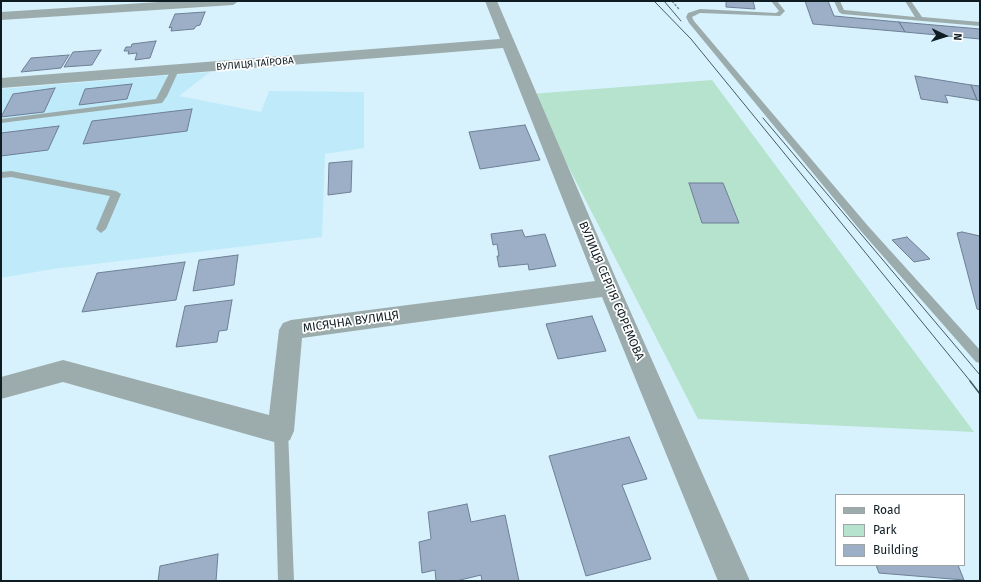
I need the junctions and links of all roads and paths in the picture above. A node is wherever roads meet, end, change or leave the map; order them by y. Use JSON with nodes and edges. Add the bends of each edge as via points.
{"nodes":[{"id":1,"x":233,"y":1,"type":"edge"},
{"id":2,"x":491,"y":1,"type":"edge"},
{"id":3,"x":774,"y":1,"type":"edge"},
{"id":4,"x":837,"y":1,"type":"edge"},
{"id":5,"x":908,"y":1,"type":"edge"},
{"id":6,"x":1,"y":16,"type":"edge"},
{"id":7,"x":920,"y":19,"type":"junction"},
{"id":8,"x":980,"y":24,"type":"edge"},
{"id":9,"x":508,"y":43,"type":"junction"},
{"id":10,"x":175,"y":70,"type":"junction"},
{"id":11,"x":1,"y":83,"type":"edge"},
{"id":12,"x":1,"y":121,"type":"edge"},
{"id":13,"x":1,"y":175,"type":"edge"},
{"id":14,"x":101,"y":229,"type":"dead end"},
{"id":15,"x":609,"y":288,"type":"junction"},
{"id":16,"x":980,"y":358,"type":"edge"},
{"id":17,"x":1,"y":388,"type":"edge"},
{"id":18,"x":282,"y":431,"type":"junction"},
{"id":19,"x":286,"y":581,"type":"edge"},
{"id":20,"x":734,"y":581,"type":"edge"}],
"edges":[{"from":1,"to":6,"type":"street"},
{"from":2,"to":9,"type":"street","name":"ВУЛИЦЯ СЕРГІЯ ЄФРЕМОВА"},
{"from":3,"to":16,"type":"lane","via":[[782,11],[778,15],[708,9],[694,12],[689,17],[864,228]]},
{"from":4,"to":7,"type":"lane","via":[[842,12]]},
{"from":5,"to":7,"type":"lane"},
{"from":7,"to":8,"type":"lane"},
{"from":9,"to":10,"type":"street","name":"ВУЛИЦЯ ТАЇРОВА"},
{"from":9,"to":15,"type":"street","name":"ВУЛИЦЯ СЕРГІЯ ЄФРЕМОВА"},
{"from":10,"to":11,"type":"street","name":"ВУЛИЦЯ ТАЇРОВА"},
{"from":10,"to":12,"type":"lane","via":[[159,101]]},
{"from":13,"to":14,"type":"lane","via":[[11,174],[116,194]]},
{"from":15,"to":18,"type":"street","name":"МІСЯЧНА ВУЛИЦЯ","via":[[291,330]]},
{"from":15,"to":20,"type":"street","name":"ВУЛИЦЯ СЕРГІЯ ЄФРЕМОВА"},
{"from":17,"to":18,"type":"street","via":[[62,371]]},
{"from":18,"to":19,"type":"lane"}]}
